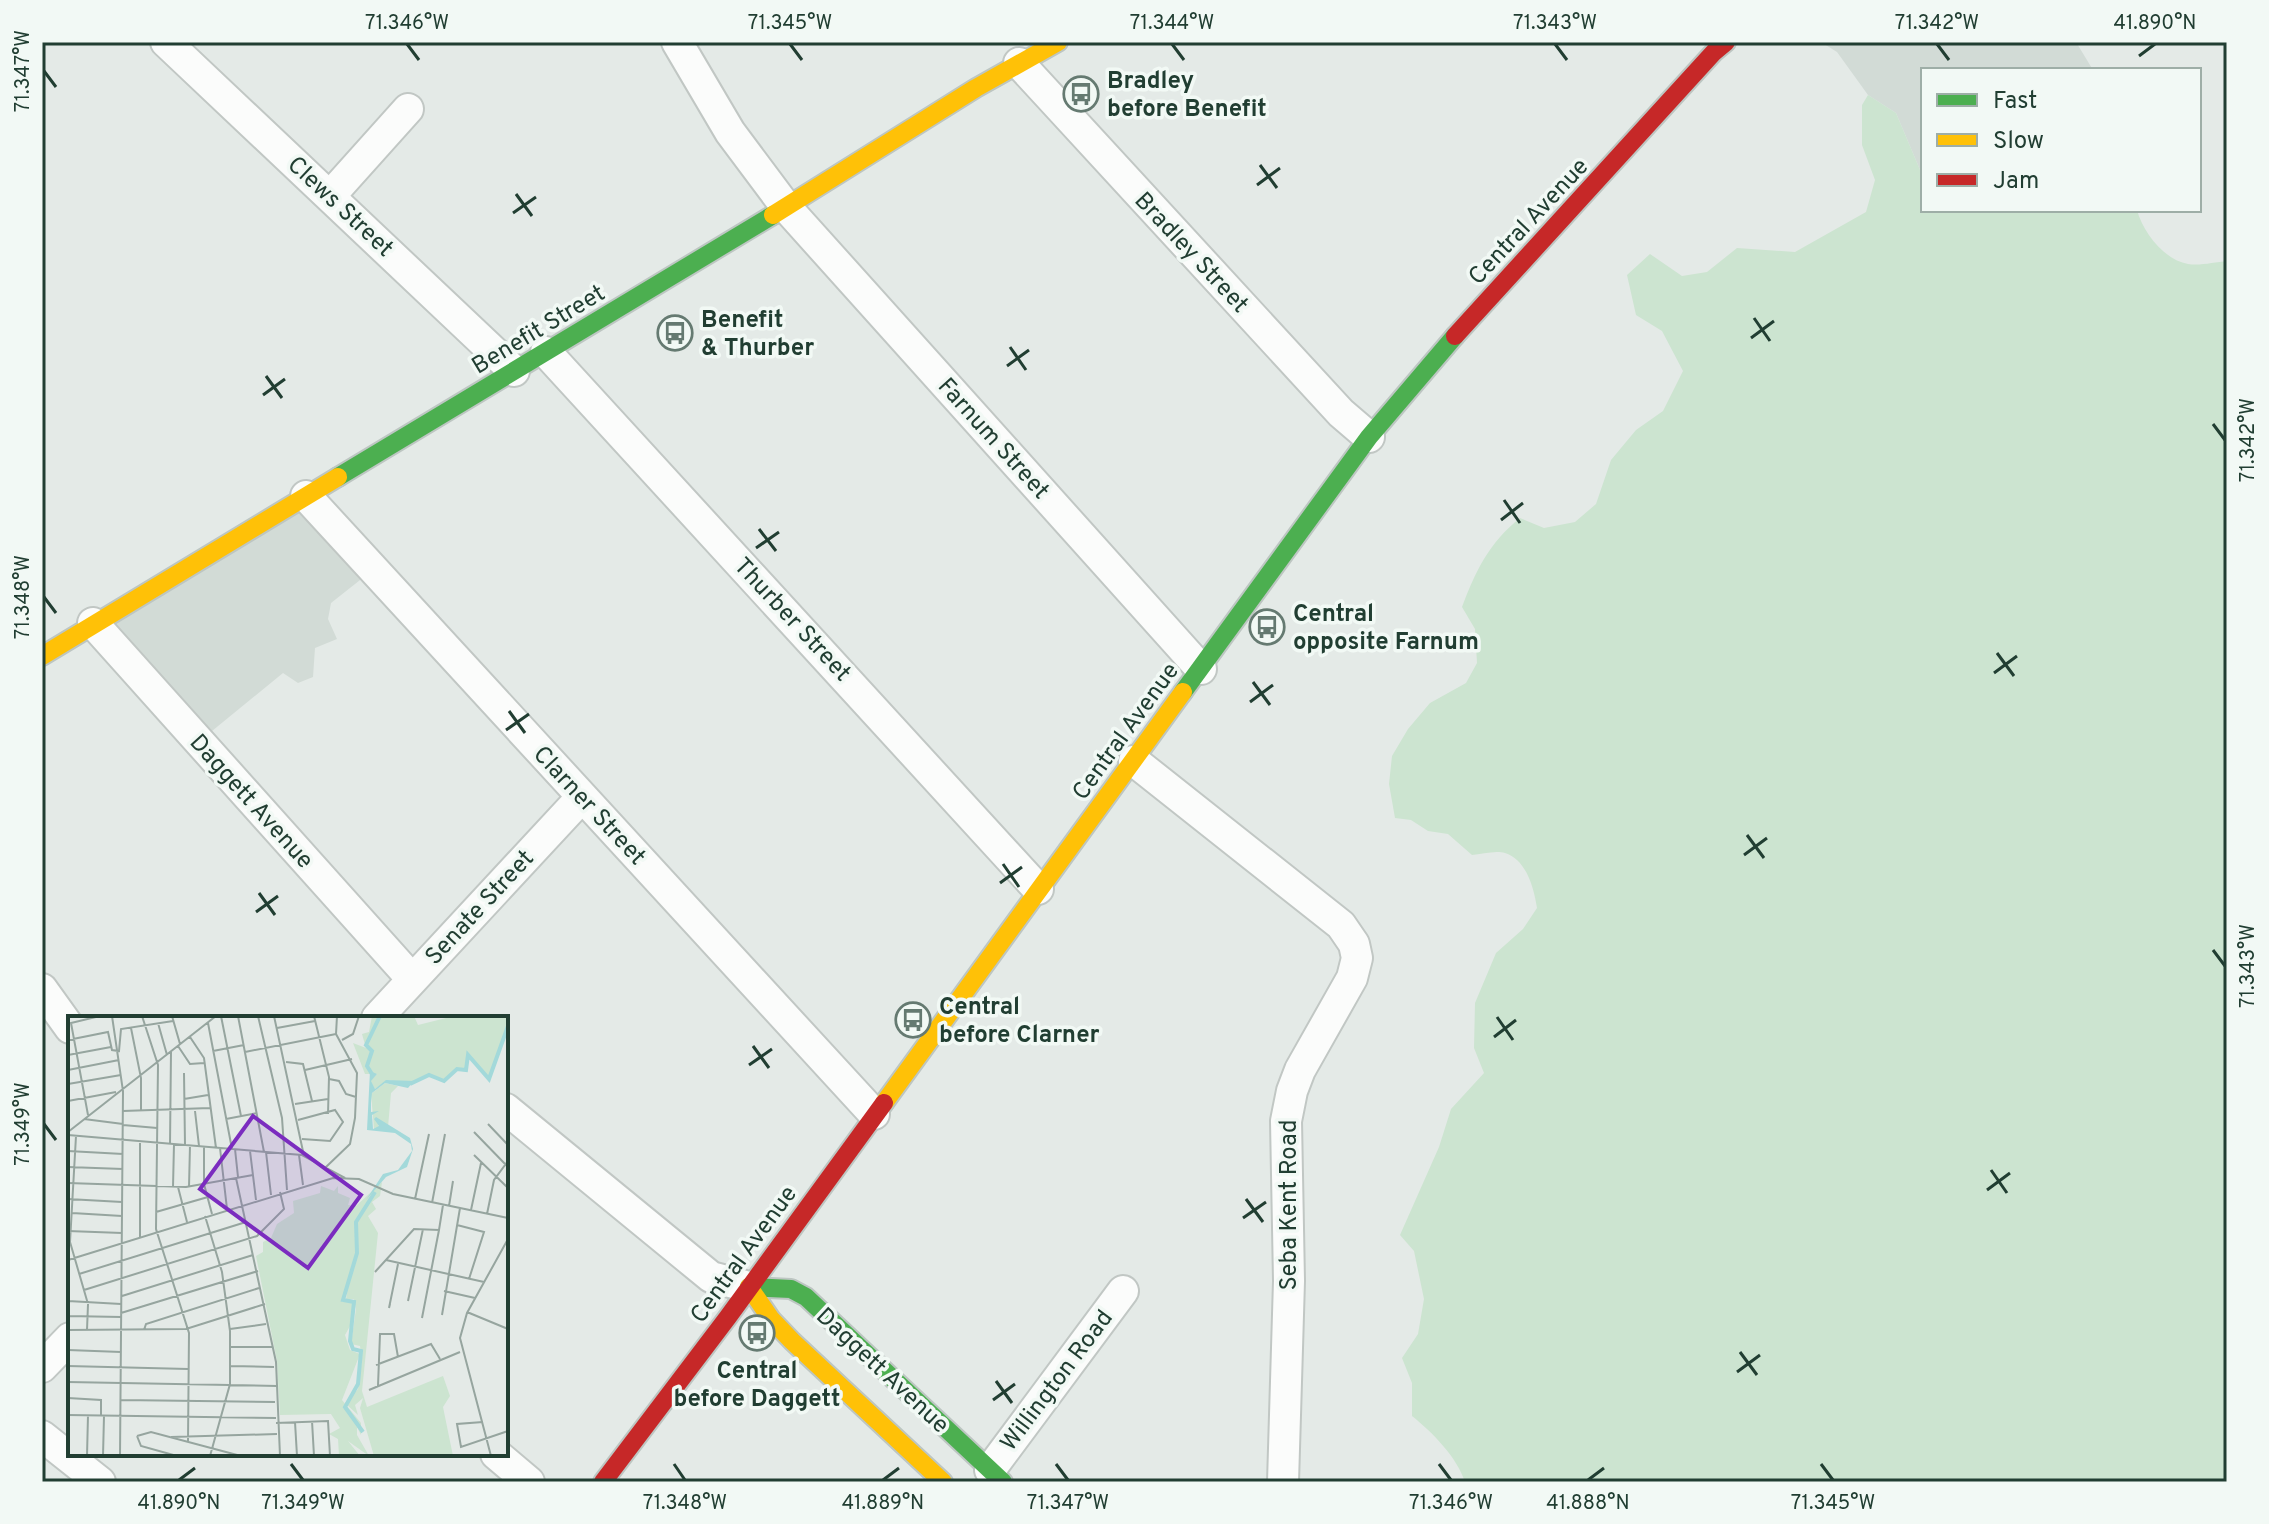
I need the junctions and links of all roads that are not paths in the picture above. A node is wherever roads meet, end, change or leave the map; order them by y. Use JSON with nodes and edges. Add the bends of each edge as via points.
{"nodes":[{"id":1,"x":166,"y":42,"type":"edge"},
{"id":2,"x":677,"y":42,"type":"edge"},
{"id":3,"x":1058,"y":42,"type":"edge"},
{"id":4,"x":1726,"y":42,"type":"edge"},
{"id":5,"x":1019,"y":63,"type":"junction"},
{"id":6,"x":408,"y":109,"type":"dead end"},
{"id":7,"x":330,"y":196,"type":"junction"},
{"id":8,"x":786,"y":207,"type":"junction"},
{"id":9,"x":546,"y":352,"type":"junction"},
{"id":10,"x":514,"y":371,"type":"junction"},
{"id":11,"x":1369,"y":437,"type":"junction"},
{"id":12,"x":306,"y":496,"type":"junction"},
{"id":13,"x":93,"y":623,"type":"junction"},
{"id":14,"x":44,"y":651,"type":"edge"},
{"id":15,"x":1201,"y":669,"type":"junction"},
{"id":16,"x":1134,"y":761,"type":"junction"},
{"id":17,"x":582,"y":797,"type":"junction"},
{"id":18,"x":1038,"y":889,"type":"junction"},
{"id":19,"x":412,"y":979,"type":"junction"},
{"id":20,"x":42,"y":989,"type":"edge"},
{"id":21,"x":386,"y":1015,"type":"edge"},
{"id":22,"x":68,"y":1025,"type":"edge"},
{"id":23,"x":508,"y":1111,"type":"edge"},
{"id":24,"x":874,"y":1114,"type":"junction"},
{"id":25,"x":749,"y":1287,"type":"junction"},
{"id":26,"x":1123,"y":1291,"type":"dead end"},
{"id":27,"x":68,"y":1340,"type":"edge"},
{"id":28,"x":42,"y":1367,"type":"edge"},
{"id":29,"x":42,"y":1436,"type":"edge"},
{"id":30,"x":498,"y":1456,"type":"edge"},
{"id":31,"x":996,"y":1476,"type":"edge"},
{"id":32,"x":100,"y":1482,"type":"edge"},
{"id":33,"x":529,"y":1482,"type":"edge"},
{"id":34,"x":603,"y":1482,"type":"edge"},
{"id":35,"x":943,"y":1482,"type":"edge"},
{"id":36,"x":1283,"y":1482,"type":"edge"}],
"edges":[{"from":1,"to":7,"type":"street","name":"Clews Street"},
{"from":2,"to":8,"type":"street","name":"Farnum Street","via":[[730,132]]},
{"from":3,"to":5,"type":"main road","name":"Benefit Street"},
{"from":4,"to":11,"type":"main road","name":"Central Avenue"},
{"from":5,"to":8,"type":"main road","name":"Benefit Street"},
{"from":5,"to":11,"type":"street","name":"Bradley Street","via":[[1341,413]]},
{"from":6,"to":7,"type":"street"},
{"from":7,"to":10,"type":"street","name":"Clews Street"},
{"from":8,"to":9,"type":"main road","name":"Benefit Street"},
{"from":8,"to":15,"type":"street","name":"Farnum Street"},
{"from":9,"to":10,"type":"main road","name":"Benefit Street"},
{"from":9,"to":18,"type":"street","name":"Thurber Street"},
{"from":10,"to":12,"type":"main road","name":"Benefit Street"},
{"from":11,"to":15,"type":"main road","name":"Central Avenue"},
{"from":12,"to":13,"type":"main road","name":"Benefit Street"},
{"from":12,"to":17,"type":"street","name":"Clarner Street"},
{"from":13,"to":14,"type":"main road","name":"Benefit Street"},
{"from":13,"to":19,"type":"street","name":"Daggett Avenue"},
{"from":15,"to":16,"type":"main road","name":"Central Avenue"},
{"from":16,"to":18,"type":"main road","name":"Central Avenue"},
{"from":16,"to":36,"type":"street","name":"Seba Kent Road","via":[[1341,925],[1357,958],[1352,978],[1300,1070],[1286,1121],[1289,1281]]},
{"from":17,"to":19,"type":"street","name":"Senate Street"},
{"from":17,"to":24,"type":"street","name":"Clarner Street"},
{"from":18,"to":24,"type":"main road","name":"Central Avenue"},
{"from":19,"to":21,"type":"street","name":"Senate Street"},
{"from":20,"to":22,"type":"street"},
{"from":23,"to":25,"type":"street","name":"Daggett Avenue","via":[[711,1277]]},
{"from":24,"to":25,"type":"main road","name":"Central Avenue"},
{"from":25,"to":31,"type":"main road","name":"Daggett Avenue","via":[[791,1289],[806,1297]]},
{"from":25,"to":34,"type":"main road","name":"Central Avenue"},
{"from":25,"to":35,"type":"main road","name":"Daggett Avenue","via":[[792,1341]]},
{"from":26,"to":31,"type":"street","name":"Willington Road"},
{"from":27,"to":28,"type":"street"},
{"from":29,"to":32,"type":"street"},
{"from":30,"to":33,"type":"street"}]}
